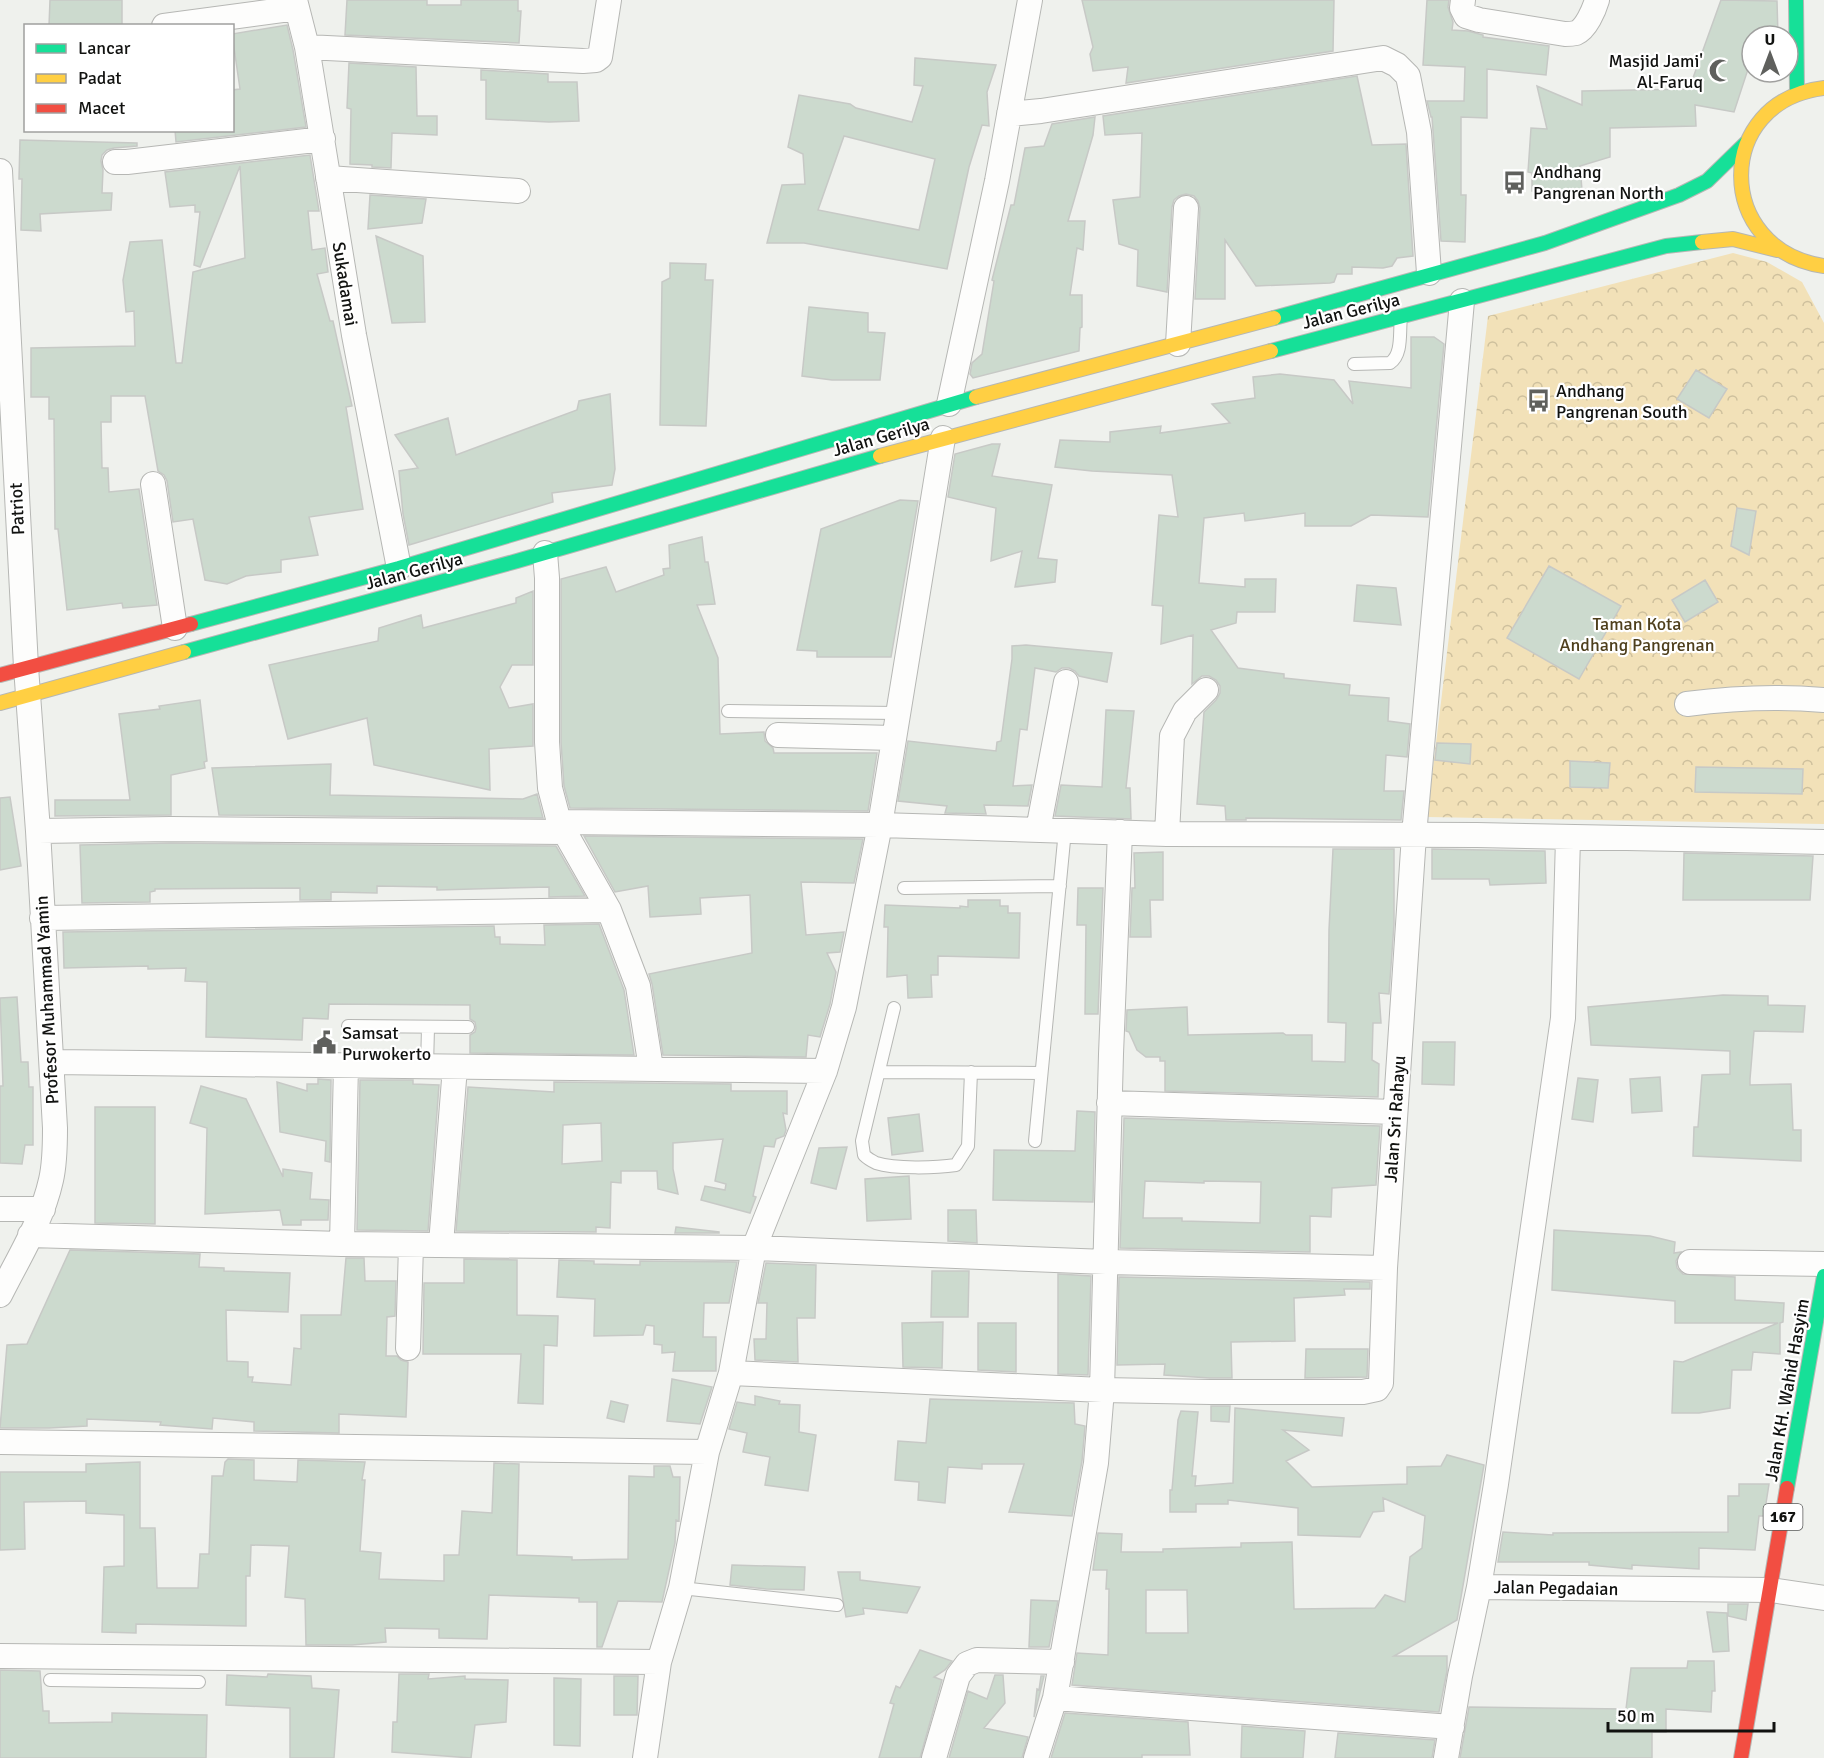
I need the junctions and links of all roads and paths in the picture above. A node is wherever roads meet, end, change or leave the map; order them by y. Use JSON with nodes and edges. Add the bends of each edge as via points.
{"nodes":[{"id":1,"x":609,"y":0,"type":"edge"},
{"id":2,"x":1030,"y":0,"type":"edge"},
{"id":3,"x":1463,"y":0,"type":"edge"},
{"id":4,"x":1597,"y":0,"type":"edge"},
{"id":5,"x":1796,"y":0,"type":"edge"},
{"id":6,"x":296,"y":4,"type":"edge"},
{"id":7,"x":176,"y":24,"type":"edge"},
{"id":8,"x":307,"y":47,"type":"junction"},
{"id":9,"x":1824,"y":88,"type":"edge"},
{"id":10,"x":1797,"y":93,"type":"junction"},
{"id":11,"x":1009,"y":114,"type":"junction"},
{"id":12,"x":323,"y":139,"type":"junction"},
{"id":13,"x":1746,"y":143,"type":"junction"},
{"id":14,"x":115,"y":162,"type":"dead end"},
{"id":15,"x":0,"y":171,"type":"edge"},
{"id":16,"x":328,"y":178,"type":"junction"},
{"id":17,"x":518,"y":191,"type":"dead end"},
{"id":18,"x":1186,"y":208,"type":"dead end"},
{"id":19,"x":1777,"y":250,"type":"junction"},
{"id":20,"x":1824,"y":266,"type":"edge"},
{"id":21,"x":1429,"y":273,"type":"junction"},
{"id":22,"x":1462,"y":301,"type":"junction"},
{"id":23,"x":1273,"y":317,"type":"junction"},
{"id":24,"x":1401,"y":317,"type":"junction"},
{"id":25,"x":1178,"y":344,"type":"junction"},
{"id":26,"x":1281,"y":347,"type":"junction"},
{"id":27,"x":1354,"y":364,"type":"dead end"},
{"id":28,"x":949,"y":404,"type":"junction"},
{"id":29,"x":944,"y":438,"type":"junction"},
{"id":30,"x":153,"y":484,"type":"dead end"},
{"id":31,"x":510,"y":536,"type":"junction"},
{"id":32,"x":545,"y":553,"type":"junction"},
{"id":33,"x":518,"y":561,"type":"junction"},
{"id":34,"x":399,"y":568,"type":"junction"},
{"id":35,"x":175,"y":628,"type":"junction"},
{"id":36,"x":26,"y":667,"type":"junction"},
{"id":37,"x":0,"y":675,"type":"edge"},
{"id":38,"x":1066,"y":682,"type":"dead end"},
{"id":39,"x":1206,"y":690,"type":"dead end"},
{"id":40,"x":29,"y":695,"type":"junction"},
{"id":41,"x":1824,"y":700,"type":"edge"},
{"id":42,"x":0,"y":703,"type":"edge"},
{"id":43,"x":1687,"y":704,"type":"dead end"},
{"id":44,"x":728,"y":711,"type":"dead end"},
{"id":45,"x":898,"y":713,"type":"junction"},
{"id":46,"x":778,"y":735,"type":"dead end"},
{"id":47,"x":893,"y":738,"type":"junction"},
{"id":48,"x":880,"y":825,"type":"junction"},
{"id":49,"x":562,"y":827,"type":"junction"},
{"id":50,"x":1038,"y":830,"type":"junction"},
{"id":51,"x":38,"y":831,"type":"junction"},
{"id":52,"x":1065,"y":831,"type":"junction"},
{"id":53,"x":1120,"y":832,"type":"junction"},
{"id":54,"x":1167,"y":834,"type":"junction"},
{"id":55,"x":1414,"y":834,"type":"junction"},
{"id":56,"x":1568,"y":838,"type":"junction"},
{"id":57,"x":1824,"y":842,"type":"edge"},
{"id":58,"x":1060,"y":886,"type":"junction"},
{"id":59,"x":904,"y":888,"type":"dead end"},
{"id":60,"x":609,"y":909,"type":"junction"},
{"id":61,"x":42,"y":918,"type":"junction"},
{"id":62,"x":894,"y":1008,"type":"dead end"},
{"id":63,"x":348,"y":1026,"type":"dead end"},
{"id":64,"x":468,"y":1027,"type":"dead end"},
{"id":65,"x":428,"y":1028,"type":"junction"},
{"id":66,"x":52,"y":1062,"type":"junction"},
{"id":67,"x":346,"y":1065,"type":"junction"},
{"id":68,"x":427,"y":1066,"type":"junction"},
{"id":69,"x":455,"y":1066,"type":"junction"},
{"id":70,"x":651,"y":1068,"type":"junction"},
{"id":71,"x":825,"y":1071,"type":"junction"},
{"id":72,"x":879,"y":1072,"type":"junction"},
{"id":73,"x":971,"y":1072,"type":"junction"},
{"id":74,"x":1041,"y":1073,"type":"junction"},
{"id":75,"x":1109,"y":1103,"type":"junction"},
{"id":76,"x":1395,"y":1112,"type":"junction"},
{"id":77,"x":1035,"y":1141,"type":"dead end"},
{"id":78,"x":0,"y":1209,"type":"edge"},
{"id":79,"x":43,"y":1209,"type":"junction"},
{"id":80,"x":30,"y":1235,"type":"junction"},
{"id":81,"x":342,"y":1244,"type":"junction"},
{"id":82,"x":441,"y":1244,"type":"junction"},
{"id":83,"x":411,"y":1245,"type":"junction"},
{"id":84,"x":754,"y":1248,"type":"junction"},
{"id":85,"x":1106,"y":1262,"type":"junction"},
{"id":86,"x":1690,"y":1262,"type":"dead end"},
{"id":87,"x":1824,"y":1264,"type":"edge"},
{"id":88,"x":1385,"y":1268,"type":"junction"},
{"id":89,"x":1824,"y":1276,"type":"edge"},
{"id":90,"x":0,"y":1295,"type":"edge"},
{"id":91,"x":1820,"y":1326,"type":"edge"},
{"id":92,"x":408,"y":1348,"type":"dead end"},
{"id":93,"x":731,"y":1373,"type":"junction"},
{"id":94,"x":1102,"y":1390,"type":"junction"},
{"id":95,"x":0,"y":1442,"type":"edge"},
{"id":96,"x":707,"y":1452,"type":"junction"},
{"id":97,"x":1479,"y":1587,"type":"junction"},
{"id":98,"x":681,"y":1588,"type":"junction"},
{"id":99,"x":1771,"y":1590,"type":"junction"},
{"id":100,"x":1824,"y":1598,"type":"edge"},
{"id":101,"x":837,"y":1605,"type":"dead end"},
{"id":102,"x":0,"y":1656,"type":"edge"},
{"id":103,"x":659,"y":1662,"type":"junction"},
{"id":104,"x":1062,"y":1662,"type":"junction"},
{"id":105,"x":69,"y":1668,"type":"junction"},
{"id":106,"x":138,"y":1669,"type":"junction"},
{"id":107,"x":50,"y":1680,"type":"dead end"},
{"id":108,"x":199,"y":1682,"type":"dead end"},
{"id":109,"x":1055,"y":1698,"type":"junction"},
{"id":110,"x":1452,"y":1727,"type":"junction"},
{"id":111,"x":645,"y":1758,"type":"edge"},
{"id":112,"x":934,"y":1758,"type":"edge"},
{"id":113,"x":1035,"y":1758,"type":"edge"},
{"id":114,"x":1446,"y":1758,"type":"edge"},
{"id":115,"x":1740,"y":1758,"type":"edge"}],
"edges":[{"from":1,"to":8,"type":"street","via":[[600,57],[596,60]]},
{"from":2,"to":11,"type":"street"},
{"from":3,"to":4,"type":"street","via":[[1466,16],[1565,34],[1576,33],[1584,25]]},
{"from":5,"to":10,"type":"main road"},
{"from":6,"to":7,"type":"street"},
{"from":6,"to":8,"type":"street","name":"Sukadamai"},
{"from":8,"to":12,"type":"street","name":"Sukadamai"},
{"from":9,"to":10,"type":"main road"},
{"from":10,"to":13,"type":"main road","via":[[1758,122]]},
{"from":11,"to":21,"type":"street","via":[[1383,58],[1408,76],[1419,132]]},
{"from":11,"to":28,"type":"street"},
{"from":12,"to":14,"type":"street"},
{"from":12,"to":16,"type":"street","name":"Sukadamai"},
{"from":13,"to":19,"type":"main road","via":[[1740,172],[1743,202],[1756,229]]},
{"from":13,"to":21,"type":"main road","name":"Jalan Gerilya","via":[[1707,181],[1679,195],[1545,243]]},
{"from":15,"to":36,"type":"street","name":"Patriot"},
{"from":16,"to":17,"type":"street"},
{"from":16,"to":34,"type":"street","name":"Sukadamai"},
{"from":18,"to":25,"type":"street"},
{"from":19,"to":20,"type":"main road","via":[[1797,260]]},
{"from":19,"to":22,"type":"main road","name":"Jalan Gerilya","via":[[1733,239],[1666,246]]},
{"from":21,"to":23,"type":"main road","name":"Jalan Gerilya"},
{"from":22,"to":24,"type":"main road","name":"Jalan Gerilya"},
{"from":22,"to":55,"type":"street","name":"Jalan Sri Rahayu"},
{"from":23,"to":25,"type":"main road","name":"Jalan Gerilya"},
{"from":23,"to":26,"type":"main road"},
{"from":24,"to":26,"type":"main road","name":"Jalan Gerilya"},
{"from":24,"to":27,"type":"lane","via":[[1395,360]]},
{"from":25,"to":28,"type":"main road","name":"Jalan Gerilya"},
{"from":26,"to":29,"type":"main road","name":"Jalan Gerilya"},
{"from":28,"to":31,"type":"main road","name":"Jalan Gerilya"},
{"from":29,"to":32,"type":"main road","name":"Jalan Gerilya"},
{"from":29,"to":45,"type":"street"},
{"from":30,"to":35,"type":"street"},
{"from":31,"to":33,"type":"main road"},
{"from":31,"to":34,"type":"main road","name":"Jalan Gerilya"},
{"from":32,"to":33,"type":"main road","name":"Jalan Gerilya"},
{"from":32,"to":49,"type":"street","via":[[548,765],[550,788]]},
{"from":33,"to":40,"type":"main road","name":"Jalan Gerilya"},
{"from":34,"to":35,"type":"main road","name":"Jalan Gerilya"},
{"from":35,"to":36,"type":"main road","name":"Jalan Gerilya"},
{"from":36,"to":37,"type":"main road","name":"Jalan Gerilya"},
{"from":36,"to":40,"type":"street","name":"Patriot"},
{"from":38,"to":50,"type":"street"},
{"from":39,"to":54,"type":"street","via":[[1185,711],[1172,736]]},
{"from":40,"to":42,"type":"main road","name":"Jalan Gerilya"},
{"from":40,"to":51,"type":"street","name":"Profesor Muhammad Yamin"},
{"from":41,"to":43,"type":"street","via":[[1778,697]]},
{"from":44,"to":45,"type":"lane"},
{"from":45,"to":47,"type":"street"},
{"from":46,"to":47,"type":"street"},
{"from":47,"to":48,"type":"street"},
{"from":48,"to":49,"type":"street"},
{"from":48,"to":50,"type":"street"},
{"from":48,"to":71,"type":"street","via":[[844,1007]]},
{"from":49,"to":51,"type":"street"},
{"from":49,"to":60,"type":"street"},
{"from":50,"to":52,"type":"street"},
{"from":51,"to":61,"type":"street","name":"Profesor Muhammad Yamin"},
{"from":52,"to":53,"type":"street"},
{"from":52,"to":58,"type":"lane"},
{"from":53,"to":54,"type":"street"},
{"from":53,"to":75,"type":"street"},
{"from":54,"to":55,"type":"street"},
{"from":55,"to":56,"type":"street"},
{"from":55,"to":76,"type":"street","name":"Jalan Sri Rahayu"},
{"from":56,"to":57,"type":"street"},
{"from":56,"to":97,"type":"street","via":[[1563,1018]]},
{"from":58,"to":59,"type":"lane"},
{"from":58,"to":74,"type":"lane"},
{"from":60,"to":61,"type":"street"},
{"from":60,"to":70,"type":"street","via":[[638,986]]},
{"from":61,"to":66,"type":"street","name":"Profesor Muhammad Yamin"},
{"from":62,"to":72,"type":"lane"},
{"from":63,"to":65,"type":"lane"},
{"from":64,"to":65,"type":"lane"},
{"from":65,"to":68,"type":"lane"},
{"from":66,"to":67,"type":"street"},
{"from":66,"to":79,"type":"street","name":"Profesor Muhammad Yamin","via":[[55,1153]]},
{"from":67,"to":68,"type":"street"},
{"from":67,"to":81,"type":"street"},
{"from":68,"to":69,"type":"street"},
{"from":69,"to":70,"type":"street"},
{"from":69,"to":82,"type":"street"},
{"from":70,"to":71,"type":"street"},
{"from":71,"to":84,"type":"street"},
{"from":72,"to":73,"type":"lane"},
{"from":72,"to":73,"type":"lane","via":[[862,1141],[864,1155],[874,1162],[938,1168],[956,1165],[968,1146]]},
{"from":73,"to":74,"type":"lane"},
{"from":74,"to":77,"type":"lane"},
{"from":75,"to":76,"type":"street"},
{"from":75,"to":85,"type":"street"},
{"from":76,"to":88,"type":"street","name":"Jalan Sri Rahayu"},
{"from":78,"to":79,"type":"street"},
{"from":79,"to":80,"type":"street","name":"Profesor Muhammad Yamin"},
{"from":80,"to":81,"type":"street"},
{"from":80,"to":90,"type":"street","name":"Profesor Muhammad Yamin"},
{"from":81,"to":83,"type":"street"},
{"from":82,"to":83,"type":"street"},
{"from":82,"to":84,"type":"street"},
{"from":83,"to":92,"type":"street"},
{"from":84,"to":85,"type":"street"},
{"from":84,"to":93,"type":"street"},
{"from":85,"to":88,"type":"street"},
{"from":85,"to":94,"type":"street"},
{"from":86,"to":87,"type":"street"},
{"from":88,"to":94,"type":"street","name":"Jalan Sri Rahayu","via":[[1381,1383],[1374,1391]]},
{"from":89,"to":91,"type":"main road","name":"Jalan KH. Wahid Hasyim","number":"167"},
{"from":91,"to":99,"type":"main road","name":"Jalan KH. Wahid Hasyim","number":"167"},
{"from":93,"to":94,"type":"street"},
{"from":93,"to":96,"type":"street"},
{"from":94,"to":104,"type":"street","via":[[1096,1463]]},
{"from":95,"to":96,"type":"street"},
{"from":96,"to":98,"type":"street"},
{"from":97,"to":99,"type":"street","name":"Jalan Pegadaian"},
{"from":97,"to":110,"type":"street","name":"Jalan Pegadaian"},
{"from":98,"to":101,"type":"lane"},
{"from":98,"to":103,"type":"street"},
{"from":99,"to":100,"type":"street","name":"Jalan Pegadaian"},
{"from":99,"to":115,"type":"main road","name":"Jalan KH. Wahid Hasyim","number":"167"},
{"from":102,"to":105,"type":"street"},
{"from":103,"to":106,"type":"street"},
{"from":103,"to":111,"type":"street"},
{"from":104,"to":109,"type":"street"},
{"from":104,"to":112,"type":"street","via":[[977,1659],[967,1664],[958,1676]]},
{"from":105,"to":106,"type":"street"},
{"from":105,"to":107,"type":"lane"},
{"from":106,"to":108,"type":"lane"},
{"from":109,"to":110,"type":"street"},
{"from":109,"to":113,"type":"street"},
{"from":110,"to":114,"type":"street","name":"Jalan Pegadaian"}]}
